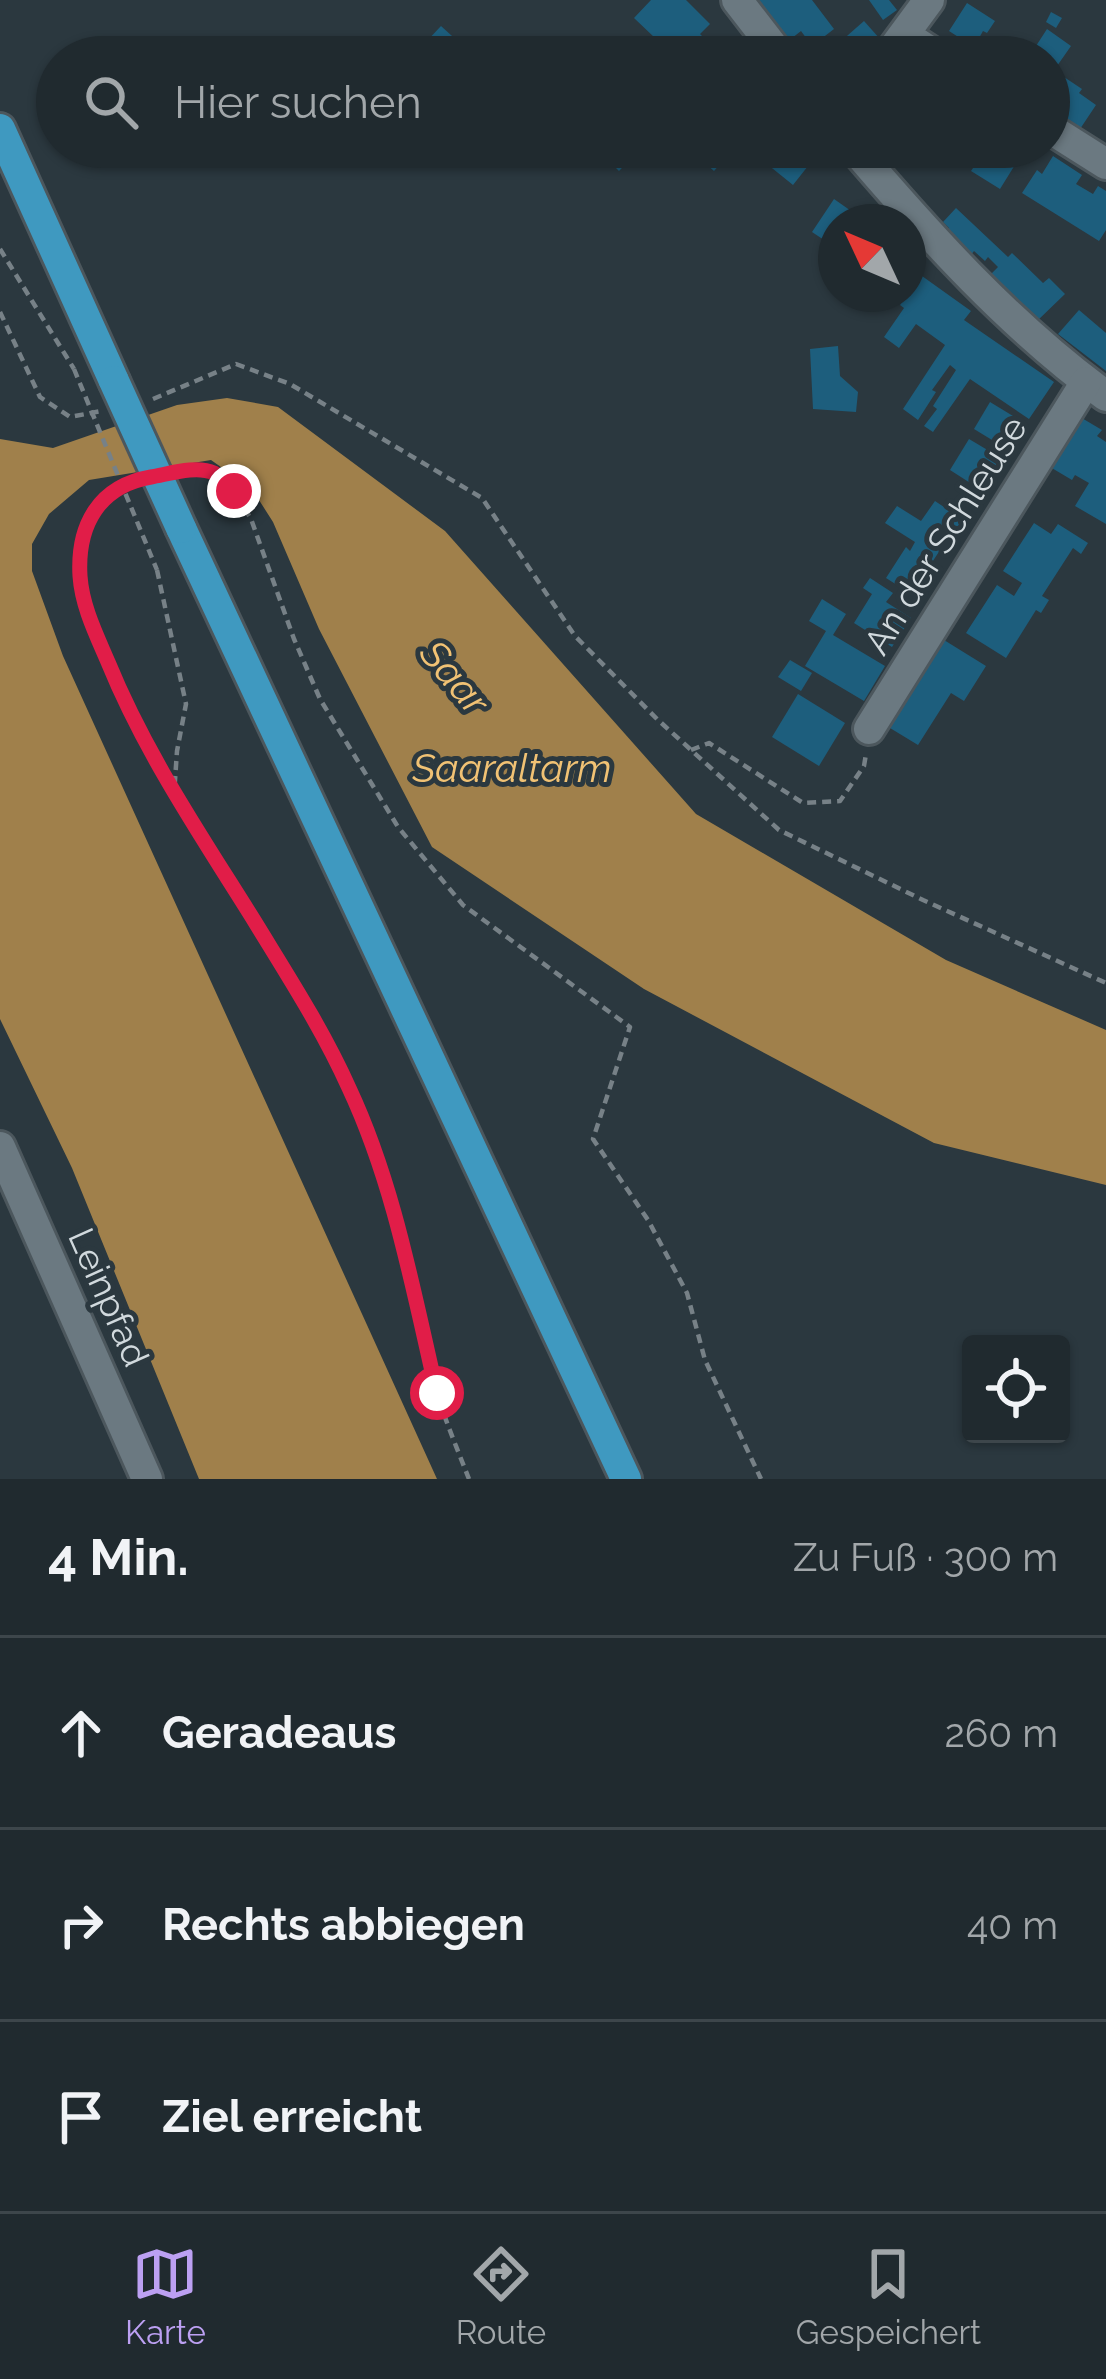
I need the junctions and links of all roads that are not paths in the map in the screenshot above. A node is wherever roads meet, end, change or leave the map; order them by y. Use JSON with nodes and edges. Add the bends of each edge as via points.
{"nodes":[{"id":1,"x":737,"y":0,"type":"edge"},
{"id":2,"x":928,"y":0,"type":"edge"},
{"id":3,"x":765,"y":36,"type":"edge"},
{"id":4,"x":903,"y":36,"type":"edge"},
{"id":5,"x":0,"y":129,"type":"edge"},
{"id":6,"x":1070,"y":141,"type":"edge"},
{"id":7,"x":1106,"y":164,"type":"edge"},
{"id":8,"x":871,"y":168,"type":"edge"},
{"id":9,"x":1096,"y":389,"type":"edge"},
{"id":10,"x":869,"y":729,"type":"road end"},
{"id":11,"x":0,"y":1147,"type":"edge"},
{"id":12,"x":148,"y":1479,"type":"edge"},
{"id":13,"x":626,"y":1479,"type":"edge"}],
"edges":[{"from":1,"to":3,"type":"street"},
{"from":2,"to":4,"type":"street"},
{"from":5,"to":13,"type":"main road","bridge":true},
{"from":6,"to":7,"type":"street"},
{"from":8,"to":9,"type":"street","via":[[968,276]]},
{"from":9,"to":10,"type":"street","name":"An der Schleuse"},
{"from":11,"to":12,"type":"street","name":"Leinpfad"}]}
